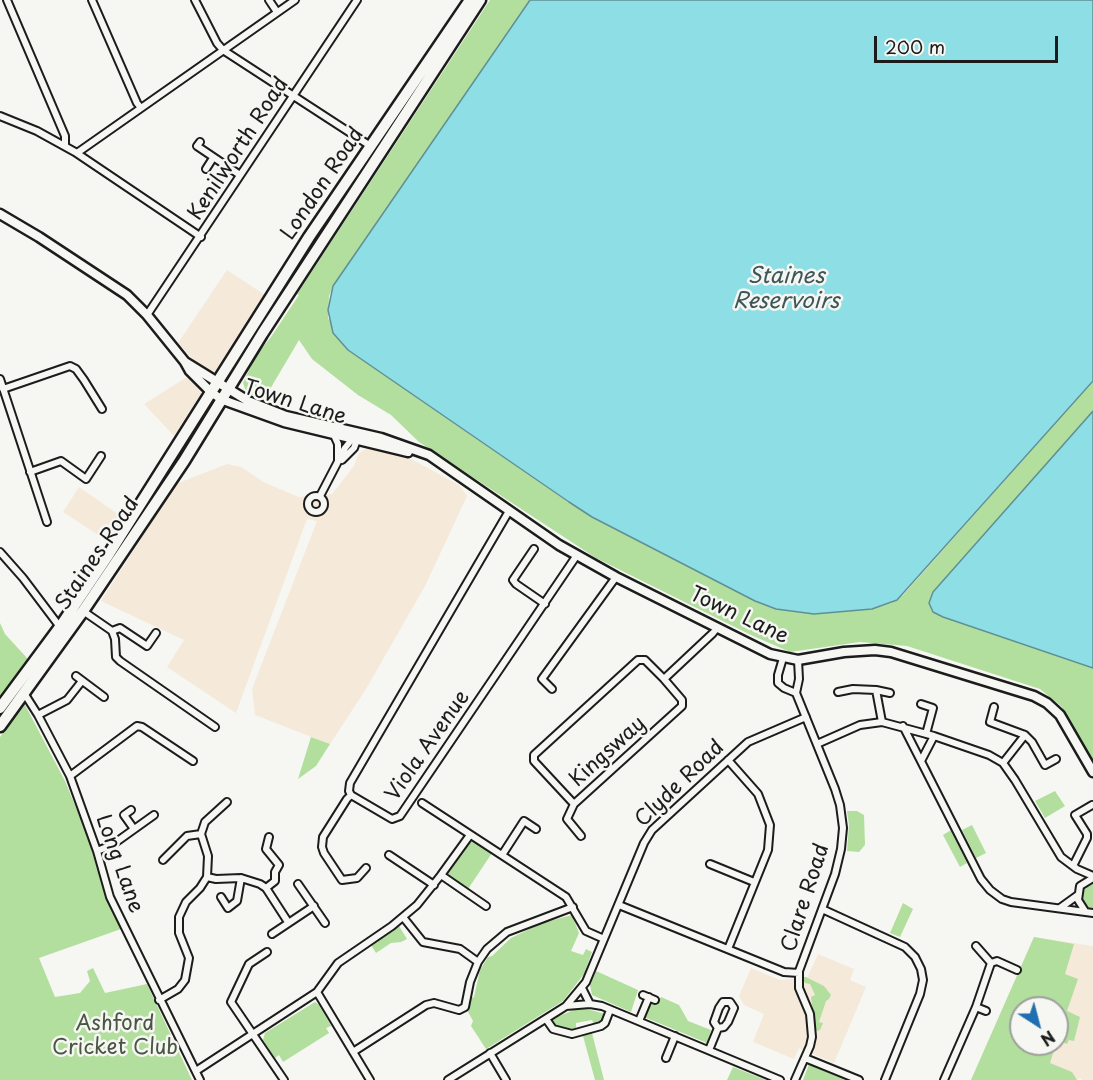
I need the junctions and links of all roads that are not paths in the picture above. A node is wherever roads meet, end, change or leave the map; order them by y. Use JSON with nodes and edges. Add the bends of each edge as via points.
{"nodes":[{"id":1,"x":7,"y":0,"type":"edge"},
{"id":2,"x":92,"y":0,"type":"edge"},
{"id":3,"x":195,"y":0,"type":"edge"},
{"id":4,"x":269,"y":0,"type":"edge"},
{"id":5,"x":295,"y":0,"type":"edge"},
{"id":6,"x":357,"y":0,"type":"edge"},
{"id":7,"x":470,"y":0,"type":"edge"},
{"id":8,"x":480,"y":0,"type":"edge"},
{"id":9,"x":278,"y":12,"type":"junction"},
{"id":10,"x":224,"y":50,"type":"junction"},
{"id":11,"x":294,"y":95,"type":"junction"},
{"id":12,"x":141,"y":108,"type":"junction"},
{"id":13,"x":0,"y":116,"type":"edge"},
{"id":14,"x":200,"y":142,"type":"dead end"},
{"id":15,"x":65,"y":146,"type":"junction"},
{"id":16,"x":372,"y":147,"type":"junction"},
{"id":17,"x":77,"y":153,"type":"junction"},
{"id":18,"x":213,"y":158,"type":"junction"},
{"id":19,"x":206,"y":169,"type":"dead end"},
{"id":20,"x":240,"y":175,"type":"junction"},
{"id":21,"x":0,"y":214,"type":"edge"},
{"id":22,"x":201,"y":237,"type":"junction"},
{"id":23,"x":147,"y":315,"type":"junction"},
{"id":24,"x":184,"y":362,"type":"junction"},
{"id":25,"x":0,"y":379,"type":"edge"},
{"id":26,"x":218,"y":382,"type":"junction"},
{"id":27,"x":3,"y":389,"type":"junction"},
{"id":28,"x":229,"y":389,"type":"junction"},
{"id":29,"x":212,"y":393,"type":"junction"},
{"id":30,"x":223,"y":400,"type":"junction"},
{"id":31,"x":102,"y":409,"type":"dead end"},
{"id":32,"x":334,"y":435,"type":"junction"},
{"id":33,"x":356,"y":438,"type":"junction"},
{"id":34,"x":101,"y":456,"type":"dead end"},
{"id":35,"x":338,"y":465,"type":"junction"},
{"id":36,"x":30,"y":472,"type":"junction"},
{"id":37,"x":320,"y":496,"type":"dead end"},
{"id":38,"x":509,"y":511,"type":"junction"},
{"id":39,"x":47,"y":522,"type":"dead end"},
{"id":40,"x":534,"y":549,"type":"dead end"},
{"id":41,"x":0,"y":552,"type":"edge"},
{"id":42,"x":577,"y":555,"type":"junction"},
{"id":43,"x":616,"y":577,"type":"junction"},
{"id":44,"x":545,"y":604,"type":"junction"},
{"id":45,"x":83,"y":611,"type":"junction"},
{"id":46,"x":60,"y":627,"type":"junction"},
{"id":47,"x":717,"y":628,"type":"junction"},
{"id":48,"x":112,"y":631,"type":"junction"},
{"id":49,"x":156,"y":633,"type":"dead end"},
{"id":50,"x":783,"y":658,"type":"junction"},
{"id":51,"x":798,"y":660,"type":"junction"},
{"id":52,"x":76,"y":676,"type":"dead end"},
{"id":53,"x":664,"y":679,"type":"junction"},
{"id":54,"x":82,"y":681,"type":"junction"},
{"id":55,"x":552,"y":688,"type":"dead end"},
{"id":56,"x":876,"y":690,"type":"junction"},
{"id":57,"x":838,"y":692,"type":"dead end"},
{"id":58,"x":24,"y":693,"type":"junction"},
{"id":59,"x":796,"y":693,"type":"junction"},
{"id":60,"x":890,"y":693,"type":"dead end"},
{"id":61,"x":104,"y":697,"type":"dead end"},
{"id":62,"x":921,"y":704,"type":"dead end"},
{"id":63,"x":994,"y":707,"type":"dead end"},
{"id":64,"x":0,"y":708,"type":"edge"},
{"id":65,"x":38,"y":715,"type":"junction"},
{"id":66,"x":806,"y":717,"type":"junction"},
{"id":67,"x":882,"y":722,"type":"junction"},
{"id":68,"x":0,"y":726,"type":"edge"},
{"id":69,"x":903,"y":726,"type":"junction"},
{"id":70,"x":215,"y":727,"type":"dead end"},
{"id":71,"x":926,"y":734,"type":"junction"},
{"id":72,"x":1025,"y":735,"type":"junction"},
{"id":73,"x":934,"y":736,"type":"junction"},
{"id":74,"x":818,"y":744,"type":"junction"},
{"id":75,"x":1056,"y":759,"type":"dead end"},
{"id":76,"x":728,"y":760,"type":"junction"},
{"id":77,"x":193,"y":761,"type":"dead end"},
{"id":78,"x":921,"y":761,"type":"junction"},
{"id":79,"x":1003,"y":763,"type":"junction"},
{"id":80,"x":1093,"y":772,"type":"edge"},
{"id":81,"x":70,"y":776,"type":"junction"},
{"id":82,"x":351,"y":795,"type":"junction"},
{"id":83,"x":227,"y":802,"type":"dead end"},
{"id":84,"x":423,"y":803,"type":"dead end"},
{"id":85,"x":574,"y":804,"type":"junction"},
{"id":86,"x":1092,"y":805,"type":"edge"},
{"id":87,"x":131,"y":810,"type":"dead end"},
{"id":88,"x":154,"y":815,"type":"dead end"},
{"id":89,"x":134,"y":829,"type":"junction"},
{"id":90,"x":537,"y":829,"type":"dead end"},
{"id":91,"x":201,"y":834,"type":"junction"},
{"id":92,"x":470,"y":834,"type":"junction"},
{"id":93,"x":581,"y":836,"type":"dead end"},
{"id":94,"x":269,"y":837,"type":"dead end"},
{"id":95,"x":97,"y":851,"type":"junction"},
{"id":96,"x":389,"y":855,"type":"dead end"},
{"id":97,"x":502,"y":855,"type":"junction"},
{"id":98,"x":163,"y":860,"type":"dead end"},
{"id":99,"x":710,"y":864,"type":"dead end"},
{"id":100,"x":1075,"y":867,"type":"junction"},
{"id":101,"x":366,"y":868,"type":"dead end"},
{"id":102,"x":441,"y":875,"type":"junction"},
{"id":103,"x":207,"y":877,"type":"junction"},
{"id":104,"x":1093,"y":877,"type":"edge"},
{"id":105,"x":241,"y":878,"type":"junction"},
{"id":106,"x":342,"y":880,"type":"junction"},
{"id":107,"x":754,"y":882,"type":"junction"},
{"id":108,"x":298,"y":884,"type":"dead end"},
{"id":109,"x":336,"y":885,"type":"dead end"},
{"id":110,"x":434,"y":885,"type":"junction"},
{"id":111,"x":1080,"y":886,"type":"junction"},
{"id":112,"x":266,"y":888,"type":"junction"},
{"id":113,"x":1078,"y":895,"type":"junction"},
{"id":114,"x":221,"y":897,"type":"dead end"},
{"id":115,"x":619,"y":905,"type":"junction"},
{"id":116,"x":314,"y":906,"type":"junction"},
{"id":117,"x":486,"y":906,"type":"dead end"},
{"id":118,"x":573,"y":907,"type":"junction"},
{"id":119,"x":228,"y":908,"type":"junction"},
{"id":120,"x":1060,"y":908,"type":"junction"},
{"id":121,"x":822,"y":909,"type":"junction"},
{"id":122,"x":1089,"y":912,"type":"edge"},
{"id":123,"x":220,"y":913,"type":"dead end"},
{"id":124,"x":402,"y":917,"type":"junction"},
{"id":125,"x":288,"y":922,"type":"junction"},
{"id":126,"x":325,"y":923,"type":"dead end"},
{"id":127,"x":272,"y":934,"type":"dead end"},
{"id":128,"x":604,"y":939,"type":"junction"},
{"id":129,"x":976,"y":946,"type":"dead end"},
{"id":130,"x":728,"y":950,"type":"junction"},
{"id":131,"x":267,"y":952,"type":"dead end"},
{"id":132,"x":478,"y":962,"type":"junction"},
{"id":133,"x":991,"y":963,"type":"junction"},
{"id":134,"x":1017,"y":970,"type":"dead end"},
{"id":135,"x":799,"y":973,"type":"junction"},
{"id":136,"x":582,"y":988,"type":"junction"},
{"id":137,"x":317,"y":992,"type":"junction"},
{"id":138,"x":649,"y":998,"type":"dead end"},
{"id":139,"x":159,"y":1000,"type":"junction"},
{"id":140,"x":590,"y":1004,"type":"junction"},
{"id":141,"x":566,"y":1006,"type":"junction"},
{"id":142,"x":976,"y":1007,"type":"junction"},
{"id":143,"x":610,"y":1010,"type":"junction"},
{"id":144,"x":986,"y":1011,"type":"dead end"},
{"id":145,"x":546,"y":1019,"type":"junction"},
{"id":146,"x":639,"y":1021,"type":"junction"},
{"id":147,"x":718,"y":1028,"type":"dead end"},
{"id":148,"x":254,"y":1034,"type":"junction"},
{"id":149,"x":675,"y":1036,"type":"junction"},
{"id":150,"x":709,"y":1050,"type":"junction"},
{"id":151,"x":353,"y":1052,"type":"junction"},
{"id":152,"x":490,"y":1053,"type":"junction"},
{"id":153,"x":666,"y":1058,"type":"dead end"},
{"id":154,"x":805,"y":1058,"type":"junction"},
{"id":155,"x":196,"y":1071,"type":"junction"},
{"id":156,"x":200,"y":1080,"type":"edge"},
{"id":157,"x":284,"y":1080,"type":"edge"},
{"id":158,"x":370,"y":1080,"type":"edge"},
{"id":159,"x":448,"y":1080,"type":"edge"},
{"id":160,"x":506,"y":1080,"type":"edge"},
{"id":161,"x":780,"y":1080,"type":"edge"},
{"id":162,"x":795,"y":1080,"type":"edge"},
{"id":163,"x":860,"y":1080,"type":"edge"},
{"id":164,"x":885,"y":1080,"type":"edge"},
{"id":165,"x":944,"y":1080,"type":"edge"}],
"edges":[{"from":1,"to":15,"type":"street","via":[[63,129]]},
{"from":2,"to":12,"type":"street"},
{"from":3,"to":10,"type":"street"},
{"from":4,"to":9,"type":"street"},
{"from":5,"to":9,"type":"street"},
{"from":6,"to":11,"type":"street","name":"Kenilworth Road"},
{"from":7,"to":16,"type":"highway","name":"London Road"},
{"from":8,"to":28,"type":"highway","name":"Staines Road"},
{"from":9,"to":10,"type":"street"},
{"from":10,"to":11,"type":"street"},
{"from":10,"to":12,"type":"street"},
{"from":11,"to":16,"type":"street"},
{"from":11,"to":20,"type":"street","name":"Kenilworth Road"},
{"from":12,"to":17,"type":"street"},
{"from":13,"to":15,"type":"street"},
{"from":14,"to":18,"type":"street","via":[[197,146]]},
{"from":15,"to":17,"type":"street"},
{"from":16,"to":26,"type":"highway","name":"London Road","via":[[309,237]]},
{"from":17,"to":22,"type":"street"},
{"from":18,"to":19,"type":"street"},
{"from":18,"to":20,"type":"street"},
{"from":20,"to":22,"type":"street","name":"Kenilworth Road"},
{"from":21,"to":23,"type":"main road","name":"Town Lane","via":[[107,281]]},
{"from":22,"to":23,"type":"street","name":"Kenilworth Road"},
{"from":23,"to":24,"type":"main road","name":"Town Lane"},
{"from":24,"to":26,"type":"main road","name":"Town Lane"},
{"from":24,"to":29,"type":"main road","name":"Town Lane"},
{"from":25,"to":27,"type":"street"},
{"from":26,"to":28,"type":"main road","name":"Town Lane"},
{"from":26,"to":29,"type":"highway","name":"London Road"},
{"from":27,"to":31,"type":"street","via":[[69,366],[76,369]]},
{"from":27,"to":36,"type":"street"},
{"from":28,"to":30,"type":"highway","name":"Staines Road"},
{"from":28,"to":33,"type":"main road","name":"Town Lane","via":[[286,416]]},
{"from":29,"to":30,"type":"main road","name":"Town Lane"},
{"from":29,"to":46,"type":"highway","name":"Staines Road"},
{"from":30,"to":32,"type":"main road","name":"Town Lane","via":[[285,423]]},
{"from":30,"to":45,"type":"highway","name":"Staines Road"},
{"from":32,"to":33,"type":"main road","name":"Town Lane"},
{"from":32,"to":35,"type":"street"},
{"from":33,"to":35,"type":"street","via":[[354,448]]},
{"from":33,"to":38,"type":"main road","name":"Town Lane","via":[[437,462]]},
{"from":34,"to":36,"type":"street","via":[[86,479],[61,461]]},
{"from":35,"to":37,"type":"street"},
{"from":36,"to":39,"type":"street"},
{"from":38,"to":42,"type":"main road","name":"Town Lane"},
{"from":38,"to":82,"type":"street","name":"Viola Avenue","via":[[350,783]]},
{"from":40,"to":44,"type":"street","via":[[513,580]]},
{"from":41,"to":46,"type":"street"},
{"from":42,"to":43,"type":"main road","name":"Town Lane"},
{"from":42,"to":44,"type":"street","name":"Viola Avenue"},
{"from":43,"to":47,"type":"main road","name":"Town Lane"},
{"from":43,"to":55,"type":"street","via":[[542,679]]},
{"from":44,"to":82,"type":"street","name":"Viola Avenue","via":[[400,816],[392,819]]},
{"from":45,"to":48,"type":"street"},
{"from":45,"to":58,"type":"highway","name":"Staines Road"},
{"from":46,"to":64,"type":"highway","name":"Staines Road"},
{"from":47,"to":50,"type":"main road","name":"Town Lane"},
{"from":47,"to":53,"type":"street"},
{"from":48,"to":49,"type":"street","via":[[120,628],[147,646]]},
{"from":48,"to":70,"type":"street","via":[[120,661]]},
{"from":50,"to":51,"type":"main road","name":"Town Lane"},
{"from":50,"to":59,"type":"street","name":"Clare Road","via":[[778,682]]},
{"from":51,"to":59,"type":"street","name":"Clare Road"},
{"from":51,"to":80,"type":"main road","name":"Town Lane","via":[[844,652],[891,652],[1034,696],[1060,715]]},
{"from":52,"to":54,"type":"street"},
{"from":53,"to":85,"type":"street","name":"Kingsway","via":[[682,700],[682,706]]},
{"from":53,"to":85,"type":"street","name":"Kingsway","via":[[645,660],[638,660],[534,755],[534,760]]},
{"from":54,"to":61,"type":"street"},
{"from":54,"to":65,"type":"street","via":[[67,700]]},
{"from":56,"to":57,"type":"street"},
{"from":56,"to":60,"type":"street"},
{"from":56,"to":67,"type":"street"},
{"from":58,"to":65,"type":"street","name":"Long Lane"},
{"from":58,"to":68,"type":"highway","name":"Staines Road"},
{"from":59,"to":66,"type":"street","name":"Clare Road"},
{"from":62,"to":71,"type":"street","via":[[933,708]]},
{"from":63,"to":72,"type":"street","via":[[990,722]]},
{"from":65,"to":81,"type":"street","name":"Long Lane"},
{"from":66,"to":74,"type":"street","name":"Clare Road"},
{"from":66,"to":76,"type":"street","name":"Clyde Road","via":[[748,742]]},
{"from":67,"to":69,"type":"street"},
{"from":67,"to":74,"type":"street","via":[[860,725]]},
{"from":69,"to":71,"type":"street"},
{"from":69,"to":78,"type":"street"},
{"from":71,"to":73,"type":"street"},
{"from":72,"to":75,"type":"street","via":[[1045,765]]},
{"from":72,"to":79,"type":"street"},
{"from":73,"to":78,"type":"street"},
{"from":73,"to":79,"type":"street","via":[[943,736]]},
{"from":74,"to":121,"type":"street","name":"Clare Road","via":[[838,797],[843,828],[839,860]]},
{"from":76,"to":107,"type":"street","via":[[758,794],[770,825],[768,850]]},
{"from":76,"to":115,"type":"street","name":"Clyde Road","via":[[652,830]]},
{"from":77,"to":81,"type":"street","via":[[137,726]]},
{"from":78,"to":120,"type":"street","via":[[986,885],[1011,902]]},
{"from":79,"to":100,"type":"street","via":[[1061,857]]},
{"from":81,"to":95,"type":"street","name":"Long Lane"},
{"from":82,"to":106,"type":"street","via":[[322,842],[324,853]]},
{"from":83,"to":91,"type":"street","via":[[205,822]]},
{"from":84,"to":92,"type":"street"},
{"from":85,"to":93,"type":"street","via":[[567,819]]},
{"from":86,"to":100,"type":"street","via":[[1076,815],[1087,838]]},
{"from":87,"to":89,"type":"street","via":[[124,815]]},
{"from":88,"to":89,"type":"street"},
{"from":89,"to":95,"type":"street"},
{"from":90,"to":97,"type":"street","via":[[524,821]]},
{"from":91,"to":98,"type":"street","via":[[188,836]]},
{"from":91,"to":103,"type":"street","via":[[208,856]]},
{"from":92,"to":97,"type":"street"},
{"from":92,"to":102,"type":"street"},
{"from":94,"to":112,"type":"street","via":[[266,849],[279,865],[274,881]]},
{"from":95,"to":139,"type":"street","name":"Long Lane","via":[[110,897]]},
{"from":96,"to":110,"type":"street"},
{"from":97,"to":118,"type":"street","via":[[566,897]]},
{"from":99,"to":107,"type":"street"},
{"from":100,"to":104,"type":"street"},
{"from":100,"to":111,"type":"street"},
{"from":101,"to":106,"type":"street","via":[[357,878]]},
{"from":102,"to":110,"type":"street"},
{"from":102,"to":117,"type":"street"},
{"from":103,"to":105,"type":"street"},
{"from":103,"to":139,"type":"street","via":[[179,917],[179,933],[189,957],[185,980]]},
{"from":104,"to":111,"type":"street"},
{"from":105,"to":112,"type":"street"},
{"from":105,"to":119,"type":"street","via":[[237,901]]},
{"from":106,"to":109,"type":"street"},
{"from":107,"to":130,"type":"street"},
{"from":108,"to":116,"type":"street"},
{"from":110,"to":124,"type":"street"},
{"from":111,"to":113,"type":"street"},
{"from":112,"to":125,"type":"street"},
{"from":113,"to":120,"type":"street"},
{"from":113,"to":122,"type":"street","via":[[1080,904]]},
{"from":114,"to":119,"type":"street"},
{"from":115,"to":128,"type":"street","name":"Clyde Road"},
{"from":115,"to":130,"type":"street"},
{"from":116,"to":125,"type":"street"},
{"from":116,"to":126,"type":"street"},
{"from":118,"to":128,"type":"street","via":[[586,932]]},
{"from":118,"to":132,"type":"street","via":[[507,932]]},
{"from":119,"to":123,"type":"street"},
{"from":120,"to":122,"type":"street"},
{"from":121,"to":135,"type":"street","name":"Clare Road"},
{"from":121,"to":164,"type":"street","via":[[905,946],[921,969],[920,994]]},
{"from":124,"to":132,"type":"street","via":[[423,942],[460,949]]},
{"from":124,"to":137,"type":"street","via":[[338,963]]},
{"from":125,"to":127,"type":"street"},
{"from":128,"to":136,"type":"street","name":"Clyde Road"},
{"from":129,"to":133,"type":"street"},
{"from":130,"to":135,"type":"street","via":[[784,972]]},
{"from":131,"to":148,"type":"street","via":[[249,964],[231,1002]]},
{"from":132,"to":151,"type":"street","via":[[465,1007],[459,1010],[434,1003],[426,1005]]},
{"from":133,"to":134,"type":"street","via":[[997,961]]},
{"from":133,"to":142,"type":"street"},
{"from":135,"to":154,"type":"street","name":"Clare Road","via":[[799,988],[812,1028]]},
{"from":136,"to":140,"type":"street"},
{"from":136,"to":141,"type":"street","name":"Clyde Road"},
{"from":137,"to":148,"type":"street"},
{"from":137,"to":151,"type":"street"},
{"from":138,"to":146,"type":"street"},
{"from":139,"to":155,"type":"street","name":"Long Lane"},
{"from":140,"to":141,"type":"street"},
{"from":140,"to":143,"type":"street"},
{"from":141,"to":145,"type":"street"},
{"from":142,"to":144,"type":"street"},
{"from":142,"to":165,"type":"street"},
{"from":143,"to":145,"type":"street","via":[[601,1026],[572,1034],[553,1029]]},
{"from":143,"to":146,"type":"street"},
{"from":145,"to":152,"type":"street"},
{"from":146,"to":149,"type":"street"},
{"from":147,"to":150,"type":"street"},
{"from":148,"to":155,"type":"street"},
{"from":148,"to":157,"type":"street"},
{"from":149,"to":150,"type":"street"},
{"from":149,"to":153,"type":"street"},
{"from":150,"to":161,"type":"street"},
{"from":151,"to":158,"type":"street"},
{"from":152,"to":159,"type":"street"},
{"from":152,"to":160,"type":"street"},
{"from":154,"to":162,"type":"street","name":"Clare Road"},
{"from":154,"to":163,"type":"street"},
{"from":155,"to":156,"type":"street","name":"Long Lane"}]}
